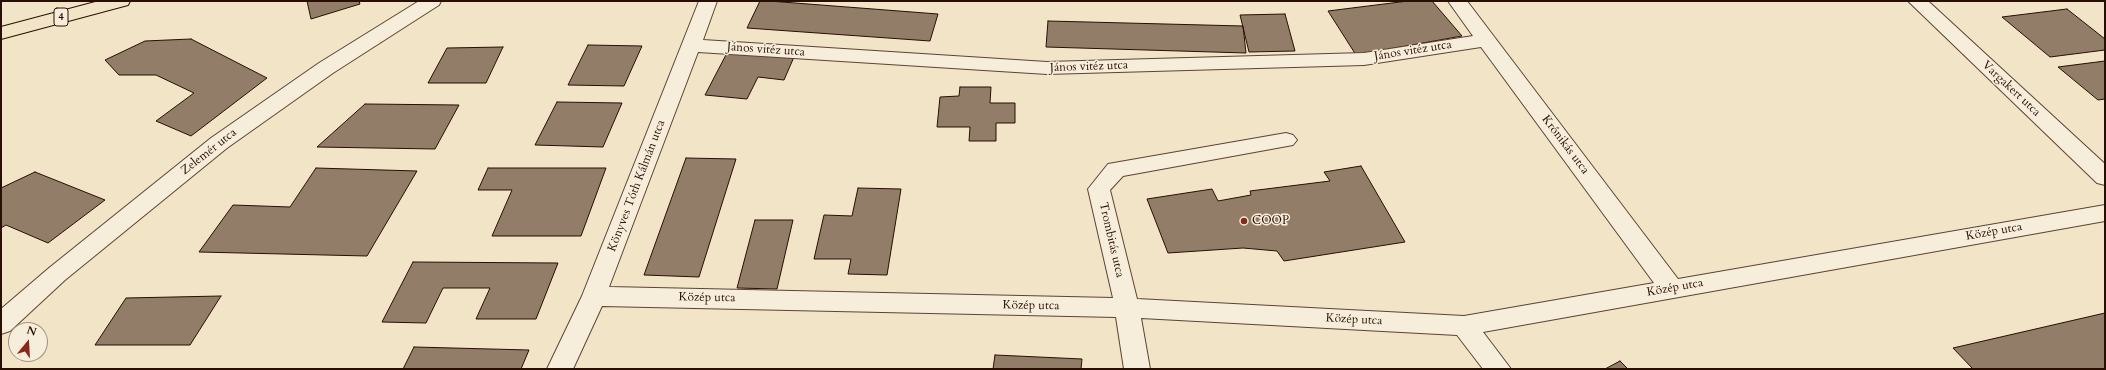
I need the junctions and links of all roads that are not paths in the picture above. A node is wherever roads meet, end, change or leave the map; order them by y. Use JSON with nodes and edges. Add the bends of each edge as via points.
{"nodes":[{"id":1,"x":121,"y":1,"type":"edge"},
{"id":2,"x":432,"y":1,"type":"edge"},
{"id":3,"x":708,"y":1,"type":"edge"},
{"id":4,"x":1457,"y":1,"type":"edge"},
{"id":5,"x":1917,"y":1,"type":"edge"},
{"id":6,"x":1,"y":33,"type":"edge"},
{"id":7,"x":1487,"y":40,"type":"junction"},
{"id":8,"x":691,"y":45,"type":"junction"},
{"id":9,"x":1286,"y":140,"type":"dead end"},
{"id":10,"x":2105,"y":177,"type":"edge"},
{"id":11,"x":2105,"y":213,"type":"edge"},
{"id":12,"x":1672,"y":289,"type":"junction"},
{"id":13,"x":594,"y":296,"type":"junction"},
{"id":14,"x":1127,"y":308,"type":"junction"},
{"id":15,"x":1,"y":324,"type":"edge"},
{"id":16,"x":1464,"y":326,"type":"junction"},
{"id":17,"x":560,"y":369,"type":"edge"},
{"id":18,"x":1137,"y":369,"type":"edge"},
{"id":19,"x":1498,"y":369,"type":"edge"}],
"edges":[{"from":1,"to":6,"type":"main road","number":"4"},
{"from":2,"to":15,"type":"street","name":"Zelemér utca","via":[[326,68],[220,143],[57,274]]},
{"from":3,"to":8,"type":"street","name":"Könyves Tóth Kálmán utca"},
{"from":4,"to":7,"type":"street","name":"Krónikás utca"},
{"from":5,"to":10,"type":"street","name":"Vargakert utca"},
{"from":7,"to":8,"type":"street","name":"János vitéz utca","via":[[1364,59],[1047,68]]},
{"from":7,"to":12,"type":"street","name":"Krónikás utca"},
{"from":8,"to":13,"type":"street","name":"Könyves Tóth Kálmán utca"},
{"from":9,"to":14,"type":"street","name":"Trombitás utca","via":[[1116,169],[1099,189]]},
{"from":11,"to":12,"type":"street","name":"Közép utca"},
{"from":12,"to":16,"type":"street","name":"Közép utca"},
{"from":13,"to":14,"type":"street","name":"Közép utca"},
{"from":13,"to":17,"type":"street","name":"Könyves Tóth Kálmán utca"},
{"from":14,"to":16,"type":"street","name":"Közép utca"},
{"from":14,"to":18,"type":"street","name":"Trombitás utca"},
{"from":16,"to":19,"type":"street"}]}
